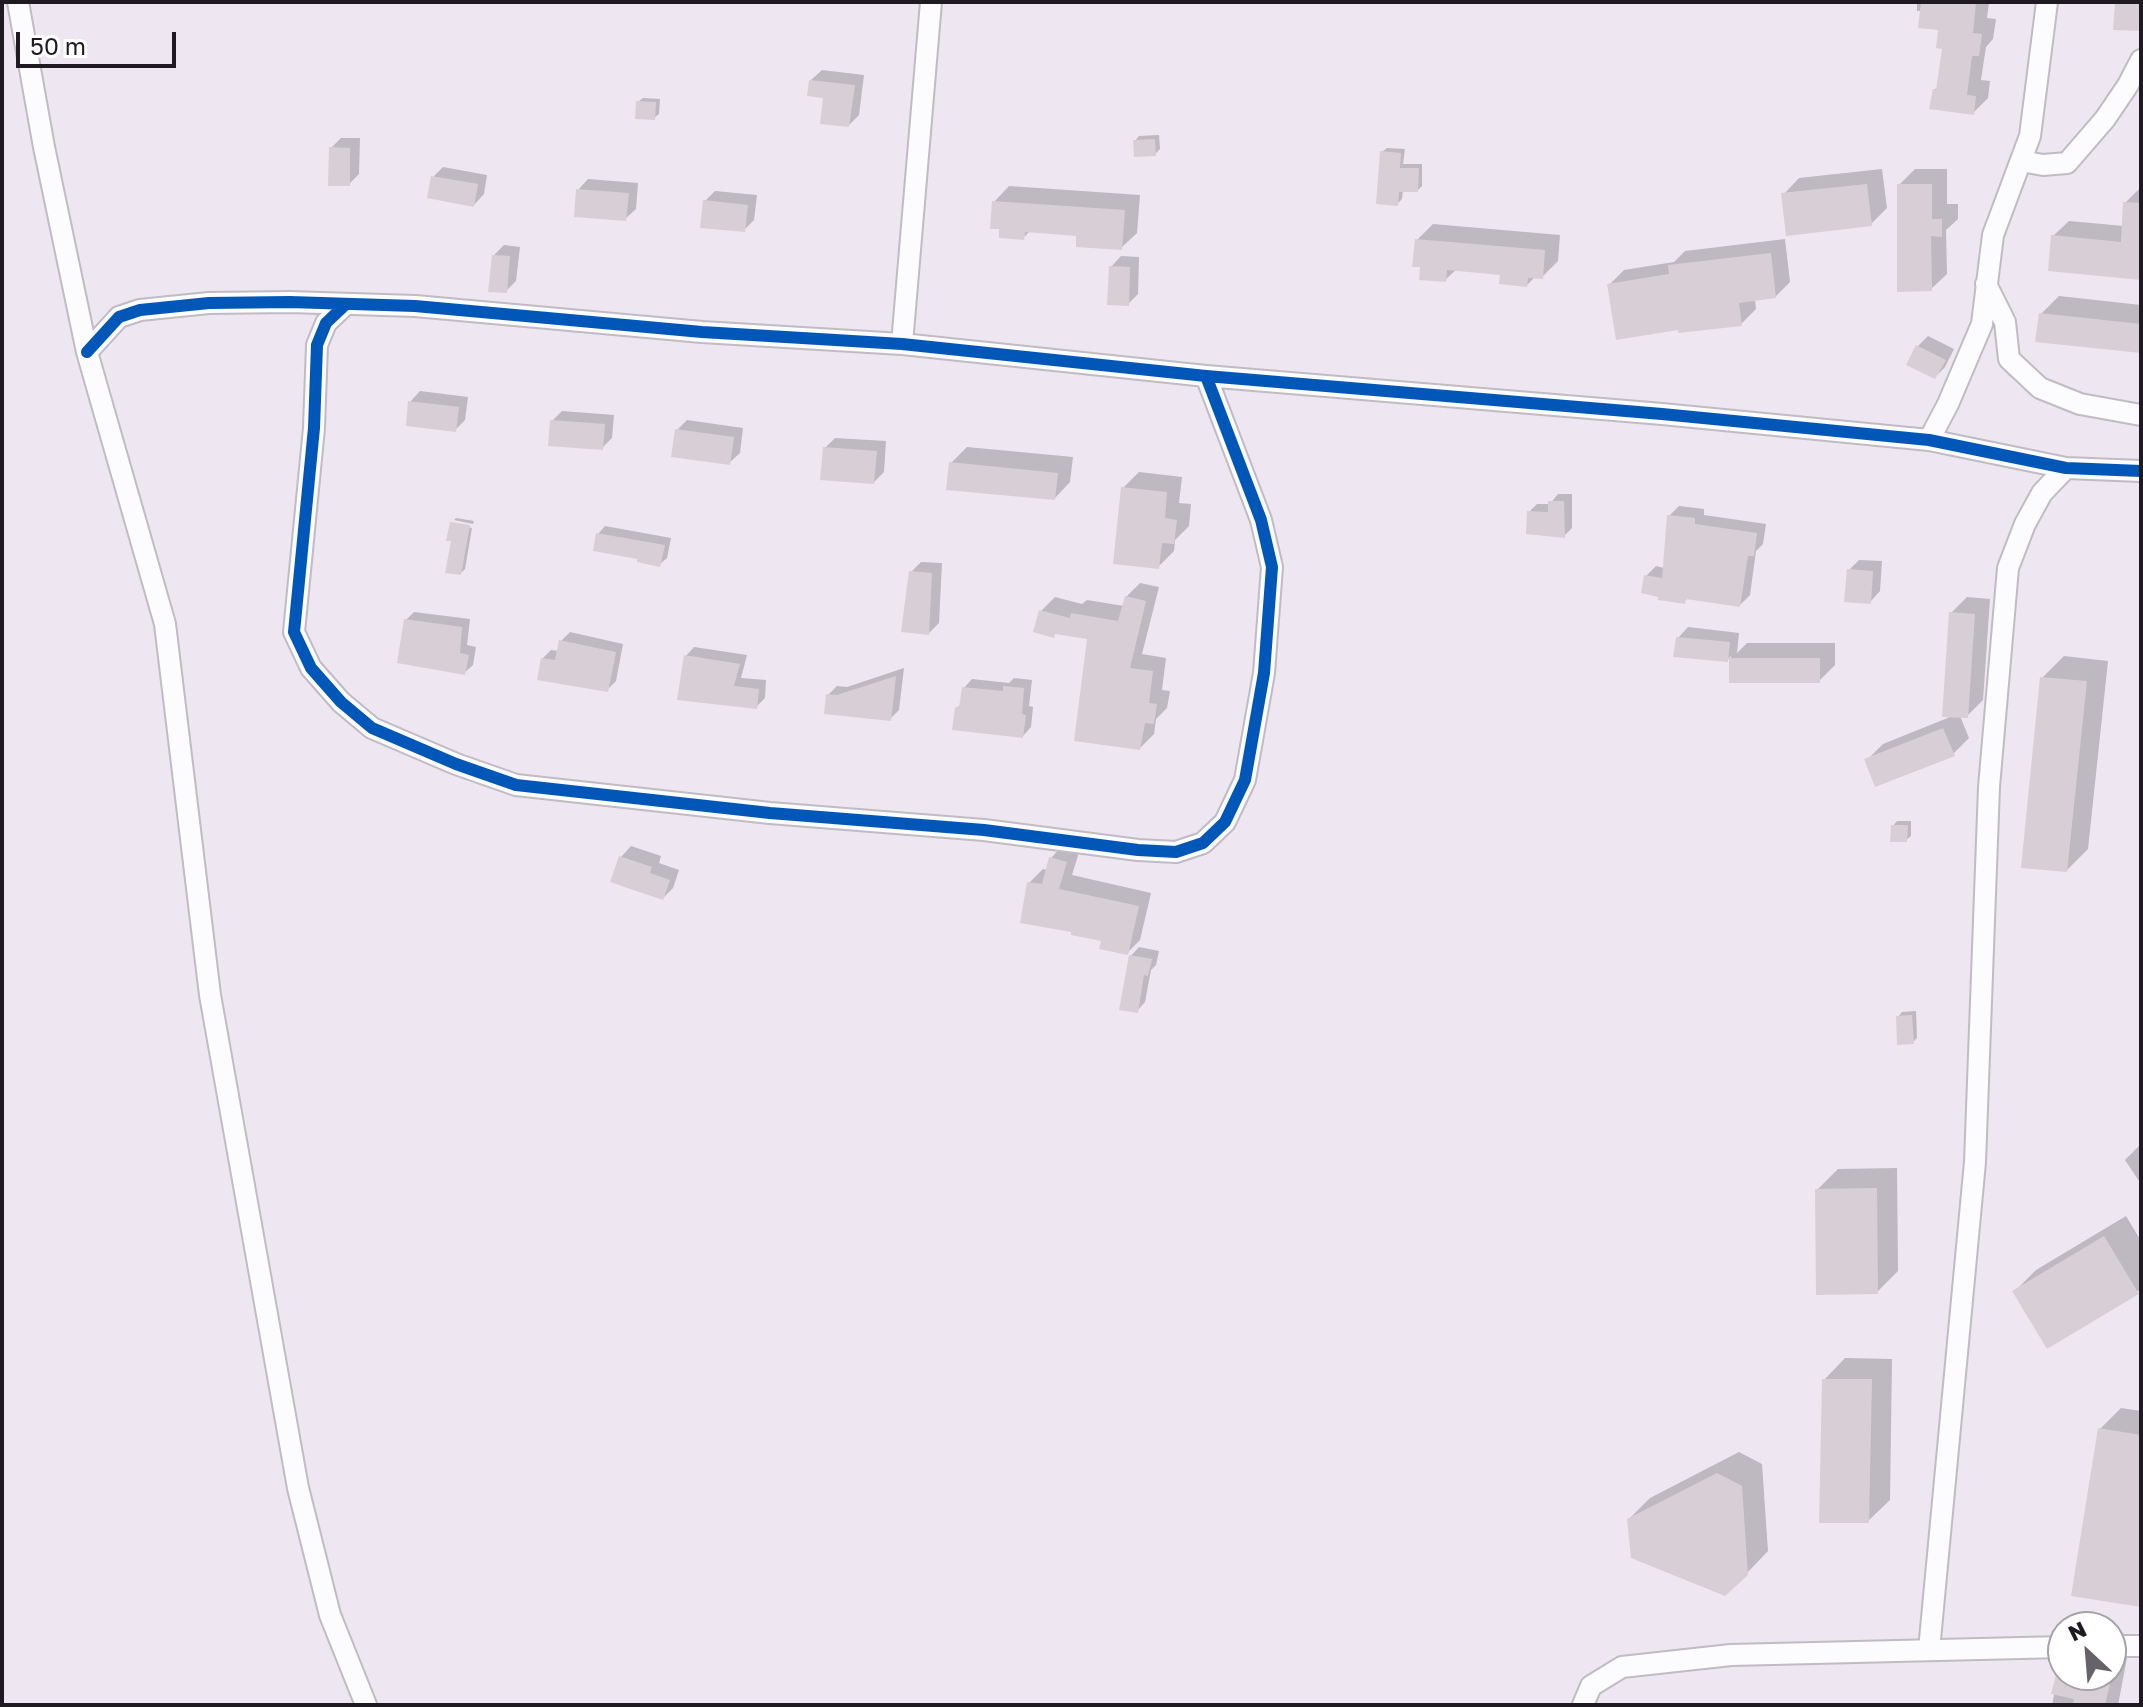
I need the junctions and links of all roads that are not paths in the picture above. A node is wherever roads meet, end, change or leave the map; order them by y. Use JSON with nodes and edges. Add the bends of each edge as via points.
{"nodes":[{"id":1,"x":18,"y":2,"type":"edge"},
{"id":2,"x":931,"y":2,"type":"edge"},
{"id":3,"x":2047,"y":2,"type":"edge"},
{"id":4,"x":2141,"y":60,"type":"edge"},
{"id":5,"x":2021,"y":161,"type":"junction"},
{"id":6,"x":1986,"y":284,"type":"junction"},
{"id":7,"x":346,"y":304,"type":"junction"},
{"id":8,"x":902,"y":344,"type":"junction"},
{"id":9,"x":87,"y":352,"type":"junction"},
{"id":10,"x":1206,"y":376,"type":"junction"},
{"id":11,"x":2141,"y":415,"type":"edge"},
{"id":12,"x":1929,"y":440,"type":"junction"},
{"id":13,"x":2066,"y":468,"type":"junction"},
{"id":14,"x":2141,"y":471,"type":"edge"},
{"id":15,"x":2047,"y":1647,"type":"edge"},
{"id":16,"x":1929,"y":1650,"type":"junction"},
{"id":17,"x":366,"y":1705,"type":"edge"},
{"id":18,"x":1583,"y":1705,"type":"edge"}],
"edges":[{"from":1,"to":9,"type":"street"},
{"from":2,"to":8,"type":"street"},
{"from":3,"to":5,"type":"street","via":[[2030,136]]},
{"from":4,"to":5,"type":"street","via":[[2105,119],[2067,163]]},
{"from":5,"to":6,"type":"street","via":[[1993,235]]},
{"from":6,"to":11,"type":"street","via":[[2005,322],[2009,359],[2040,388],[2080,404]]},
{"from":6,"to":12,"type":"street","via":[[1982,324]]},
{"from":7,"to":8,"type":"street"},
{"from":7,"to":9,"type":"street","via":[[209,303],[140,310],[119,317]]},
{"from":7,"to":10,"type":"street","via":[[326,323],[317,345],[294,632],[311,668],[372,728],[516,785],[1138,850],[1176,852],[1203,843],[1225,822],[1245,780],[1264,673],[1272,567],[1261,520]]},
{"from":8,"to":10,"type":"street"},
{"from":9,"to":17,"type":"street","via":[[165,624],[210,995],[298,1488],[330,1615]]},
{"from":10,"to":12,"type":"street"},
{"from":12,"to":13,"type":"street"},
{"from":13,"to":14,"type":"street"},
{"from":13,"to":16,"type":"street","via":[[2042,493],[2008,568],[1988,815],[1975,1162]]},
{"from":15,"to":16,"type":"street"},
{"from":16,"to":18,"type":"street","via":[[1731,1655],[1622,1667],[1591,1686]]}]}
